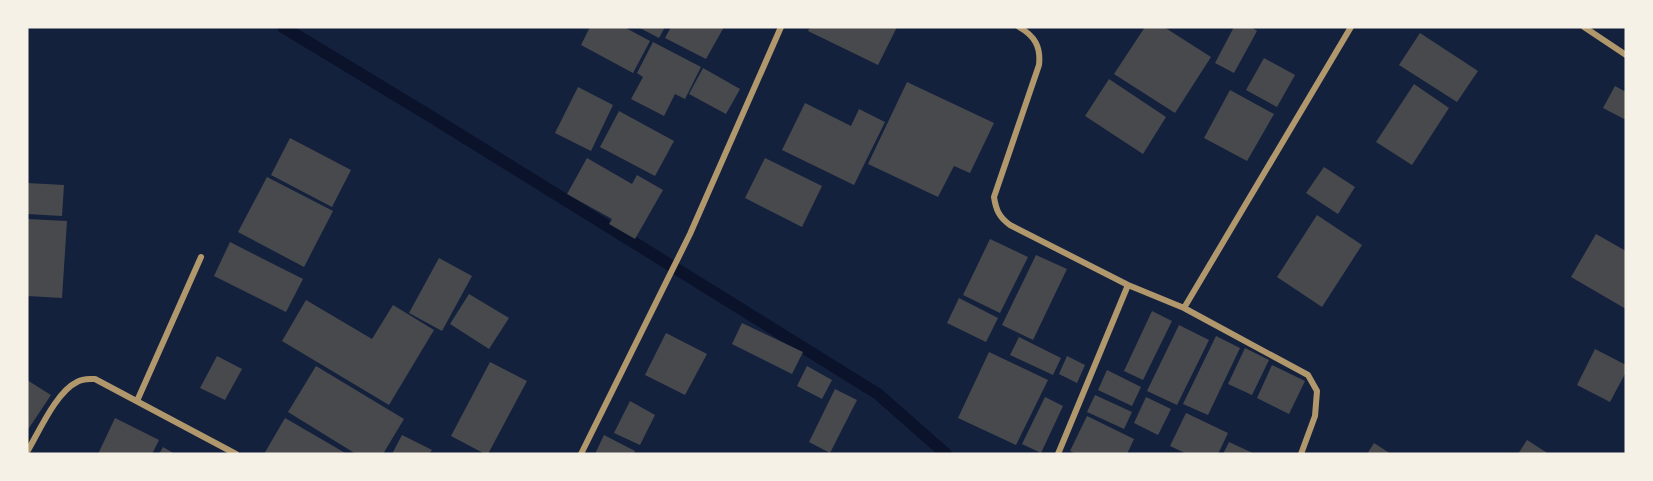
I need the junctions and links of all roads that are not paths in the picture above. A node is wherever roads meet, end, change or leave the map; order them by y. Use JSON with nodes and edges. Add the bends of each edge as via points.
{"nodes":[{"id":1,"x":781,"y":27,"type":"edge"},
{"id":2,"x":1019,"y":27,"type":"edge"},
{"id":3,"x":1351,"y":27,"type":"edge"},
{"id":4,"x":1584,"y":27,"type":"edge"},
{"id":5,"x":1626,"y":55,"type":"edge"},
{"id":6,"x":201,"y":257,"type":"dead end"},
{"id":7,"x":1128,"y":285,"type":"junction"},
{"id":8,"x":1184,"y":308,"type":"junction"},
{"id":9,"x":137,"y":401,"type":"junction"},
{"id":10,"x":27,"y":452,"type":"edge"},
{"id":11,"x":236,"y":454,"type":"edge"},
{"id":12,"x":581,"y":454,"type":"edge"},
{"id":13,"x":1058,"y":454,"type":"edge"},
{"id":14,"x":1301,"y":454,"type":"edge"}],
"edges":[{"from":1,"to":12,"type":"street","via":[[690,234]]},
{"from":2,"to":7,"type":"street","via":[[1037,43],[1039,65],[994,197],[995,207],[1010,225]]},
{"from":3,"to":8,"type":"street"},
{"from":4,"to":5,"type":"street"},
{"from":6,"to":9,"type":"street"},
{"from":7,"to":8,"type":"street"},
{"from":7,"to":13,"type":"street"},
{"from":8,"to":14,"type":"street","via":[[1308,375],[1317,391],[1315,416]]},
{"from":9,"to":10,"type":"street","via":[[95,379],[75,382],[53,407]]},
{"from":9,"to":11,"type":"street"}]}
